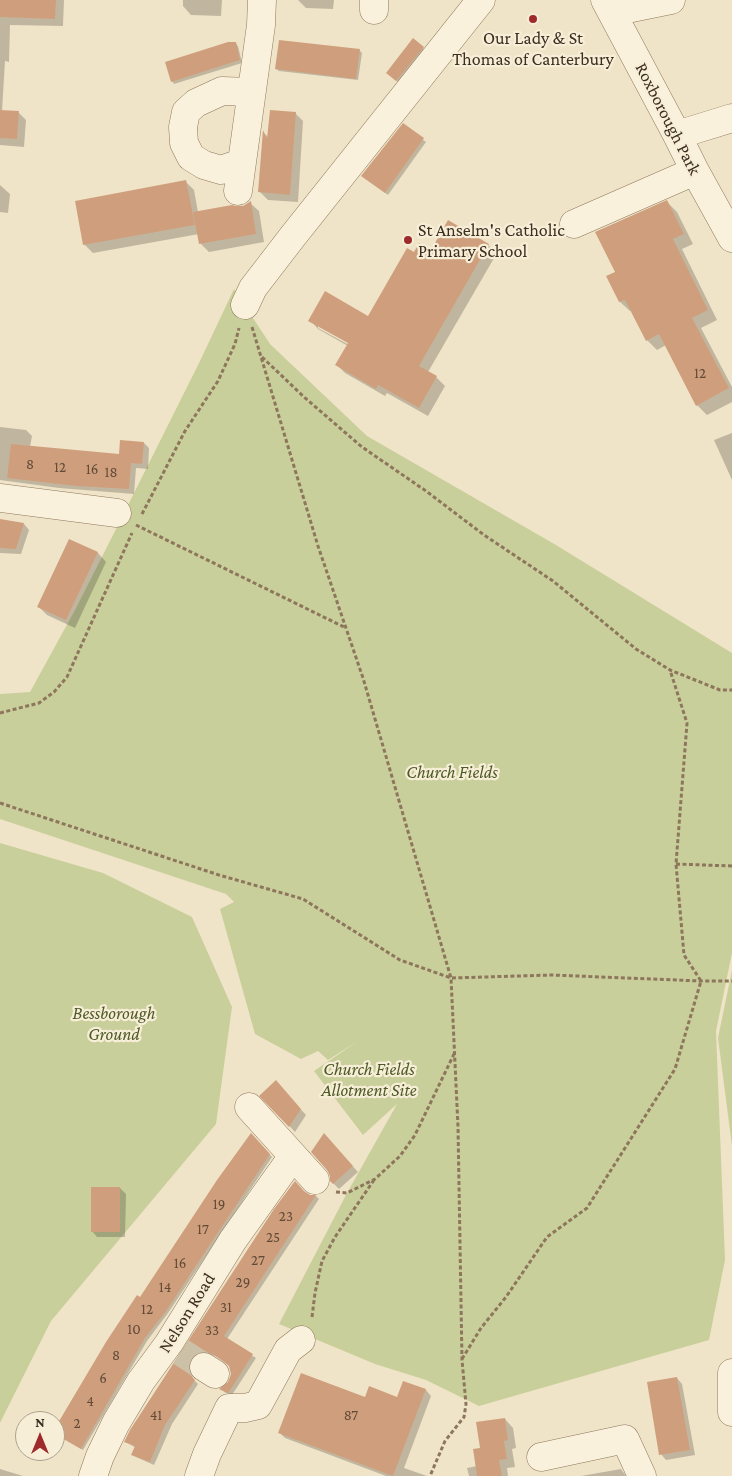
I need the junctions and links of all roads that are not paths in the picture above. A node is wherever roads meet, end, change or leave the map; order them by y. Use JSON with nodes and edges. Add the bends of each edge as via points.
{"nodes":[{"id":1,"x":262,"y":0,"type":"edge"},
{"id":2,"x":481,"y":0,"type":"edge"},
{"id":3,"x":671,"y":0,"type":"edge"},
{"id":4,"x":609,"y":6,"type":"edge"},
{"id":5,"x":251,"y":92,"type":"junction"},
{"id":6,"x":732,"y":118,"type":"edge"},
{"id":7,"x":678,"y":135,"type":"junction"},
{"id":8,"x":241,"y":163,"type":"junction"},
{"id":9,"x":695,"y":171,"type":"junction"},
{"id":10,"x":238,"y":191,"type":"dead end"},
{"id":11,"x":574,"y":224,"type":"dead end"},
{"id":12,"x":732,"y":238,"type":"edge"},
{"id":13,"x":245,"y":305,"type":"road end"},
{"id":14,"x":0,"y":498,"type":"edge"},
{"id":15,"x":126,"y":519,"type":"road end"},
{"id":16,"x":250,"y":1107,"type":"dead end"},
{"id":17,"x":293,"y":1156,"type":"junction"},
{"id":18,"x":315,"y":1180,"type":"road end"},
{"id":19,"x":301,"y":1340,"type":"road end"},
{"id":20,"x":732,"y":1373,"type":"edge"},
{"id":21,"x":732,"y":1412,"type":"edge"},
{"id":22,"x":541,"y":1456,"type":"dead end"},
{"id":23,"x":93,"y":1476,"type":"edge"},
{"id":24,"x":200,"y":1476,"type":"edge"},
{"id":25,"x":642,"y":1476,"type":"edge"}],
"edges":[{"from":1,"to":5,"type":"street"},
{"from":2,"to":13,"type":"street","via":[[293,236]]},
{"from":3,"to":4,"type":"street"},
{"from":4,"to":7,"type":"street","name":"Roxborough Park"},
{"from":5,"to":8,"type":"street"},
{"from":5,"to":8,"type":"street","via":[[222,91],[196,103],[186,112],[183,127],[184,144],[191,157],[221,170]]},
{"from":6,"to":7,"type":"street"},
{"from":7,"to":9,"type":"street","name":"Roxborough Park"},
{"from":8,"to":10,"type":"street"},
{"from":9,"to":11,"type":"street"},
{"from":9,"to":12,"type":"street","name":"Roxborough Park"},
{"from":14,"to":15,"type":"street"},
{"from":16,"to":17,"type":"street"},
{"from":17,"to":18,"type":"street"},
{"from":17,"to":23,"type":"street","name":"Nelson Road","via":[[232,1240],[175,1348],[142,1381],[116,1422]]},
{"from":19,"to":24,"type":"street","via":[[288,1350],[258,1405],[228,1408]]},
{"from":20,"to":21,"type":"street"},
{"from":22,"to":25,"type":"street","via":[[625,1439]]}]}
